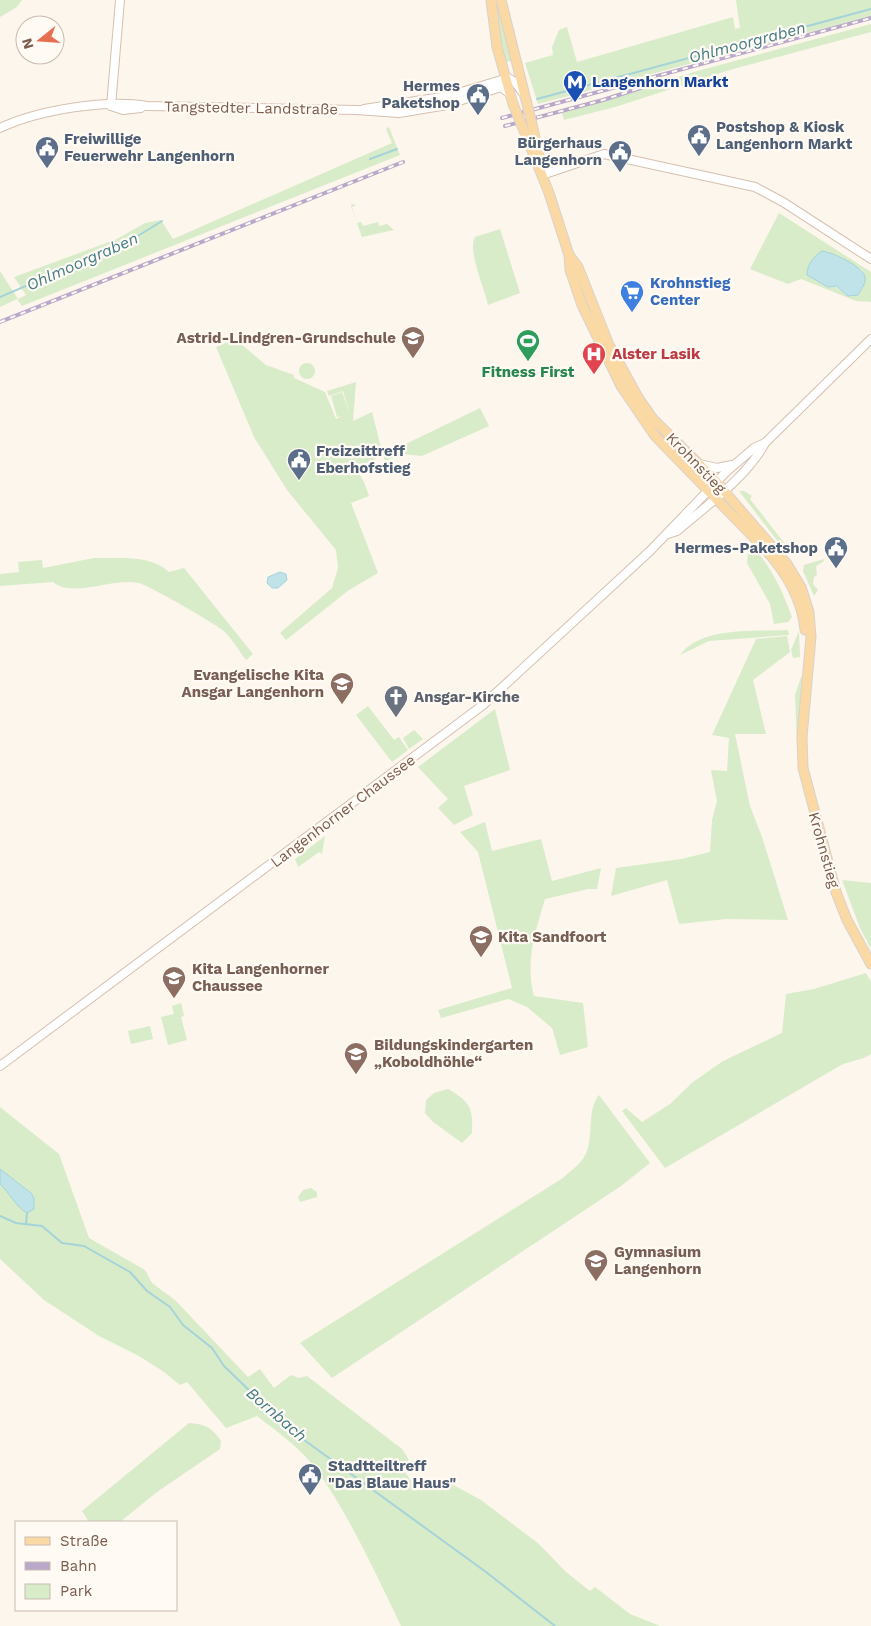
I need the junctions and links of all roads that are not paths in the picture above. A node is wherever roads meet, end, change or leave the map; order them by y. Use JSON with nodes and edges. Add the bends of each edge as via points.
{"nodes":[{"id":1,"x":120,"y":0,"type":"edge"},
{"id":2,"x":491,"y":0,"type":"edge"},
{"id":3,"x":502,"y":0,"type":"edge"},
{"id":4,"x":505,"y":79,"type":"junction"},
{"id":5,"x":509,"y":93,"type":"junction"},
{"id":6,"x":525,"y":98,"type":"junction"},
{"id":7,"x":111,"y":106,"type":"junction"},
{"id":8,"x":356,"y":110,"type":"junction"},
{"id":9,"x":0,"y":128,"type":"edge"},
{"id":10,"x":542,"y":175,"type":"junction"},
{"id":11,"x":569,"y":255,"type":"junction"},
{"id":12,"x":871,"y":259,"type":"edge"},
{"id":13,"x":871,"y":339,"type":"edge"},
{"id":14,"x":765,"y":443,"type":"junction"},
{"id":15,"x":699,"y":463,"type":"junction"},
{"id":16,"x":734,"y":465,"type":"junction"},
{"id":17,"x":716,"y":482,"type":"junction"},
{"id":18,"x":707,"y":491,"type":"junction"},
{"id":19,"x":723,"y":491,"type":"junction"},
{"id":20,"x":715,"y":498,"type":"junction"},
{"id":21,"x":668,"y":534,"type":"junction"},
{"id":22,"x":807,"y":669,"type":"junction"},
{"id":23,"x":871,"y":964,"type":"edge"},
{"id":24,"x":0,"y":1066,"type":"edge"}],
"edges":[{"from":1,"to":7,"type":"main road"},
{"from":2,"to":4,"type":"main road","name":"Krohnstieg"},
{"from":3,"to":6,"type":"main road","name":"Krohnstieg"},
{"from":4,"to":5,"type":"main road","name":"Krohnstieg"},
{"from":4,"to":6,"type":"main road","via":[[515,82]]},
{"from":4,"to":8,"type":"main road","name":"Tangstedter Landstraße","via":[[448,96]]},
{"from":5,"to":8,"type":"main road","name":"Tangstedter Landstraße","via":[[501,86],[447,105],[399,113]]},
{"from":5,"to":10,"type":"main road","name":"Krohnstieg","bridge":true},
{"from":6,"to":10,"type":"main road","name":"Krohnstieg","bridge":true},
{"from":7,"to":8,"type":"main road","name":"Tangstedter Landstraße","via":[[126,110],[147,106]]},
{"from":7,"to":9,"type":"main road","name":"Tangstedter Landstraße","via":[[45,112]]},
{"from":10,"to":11,"type":"main road","name":"Krohnstieg"},
{"from":10,"to":12,"type":"main road","via":[[604,154],[755,187]]},
{"from":11,"to":15,"type":"main road","name":"Krohnstieg","via":[[578,267],[609,345],[639,399],[653,418]]},
{"from":11,"to":18,"type":"main road","name":"Krohnstieg","via":[[570,270],[582,305],[621,386],[655,436]]},
{"from":13,"to":14,"type":"main road","name":"Langenhorner Chaussee"},
{"from":14,"to":16,"type":"main road","name":"Langenhorner Chaussee"},
{"from":14,"to":19,"type":"main road","name":"Langenhorner Chaussee","via":[[759,454]]},
{"from":15,"to":16,"type":"main road","via":[[717,468]]},
{"from":15,"to":17,"type":"main road","name":"Krohnstieg"},
{"from":16,"to":17,"type":"main road","name":"Langenhorner Chaussee"},
{"from":17,"to":18,"type":"main road","name":"Langenhorner Chaussee"},
{"from":17,"to":19,"type":"main road","name":"Krohnstieg"},
{"from":18,"to":20,"type":"main road","name":"Krohnstieg"},
{"from":18,"to":21,"type":"main road","name":"Langenhorner Chaussee"},
{"from":19,"to":20,"type":"main road","name":"Langenhorner Chaussee"},
{"from":19,"to":22,"type":"main road","name":"Krohnstieg","via":[[787,564],[801,586],[810,624],[811,647]]},
{"from":20,"to":21,"type":"main road","name":"Langenhorner Chaussee","via":[[677,531]]},
{"from":20,"to":22,"type":"main road","name":"Krohnstieg","via":[[766,550],[789,579],[802,613]]},
{"from":21,"to":24,"type":"main road","name":"Langenhorner Chaussee","via":[[471,715]]},
{"from":22,"to":23,"type":"main road","name":"Krohnstieg","via":[[802,746],[807,787],[838,897]]}]}
